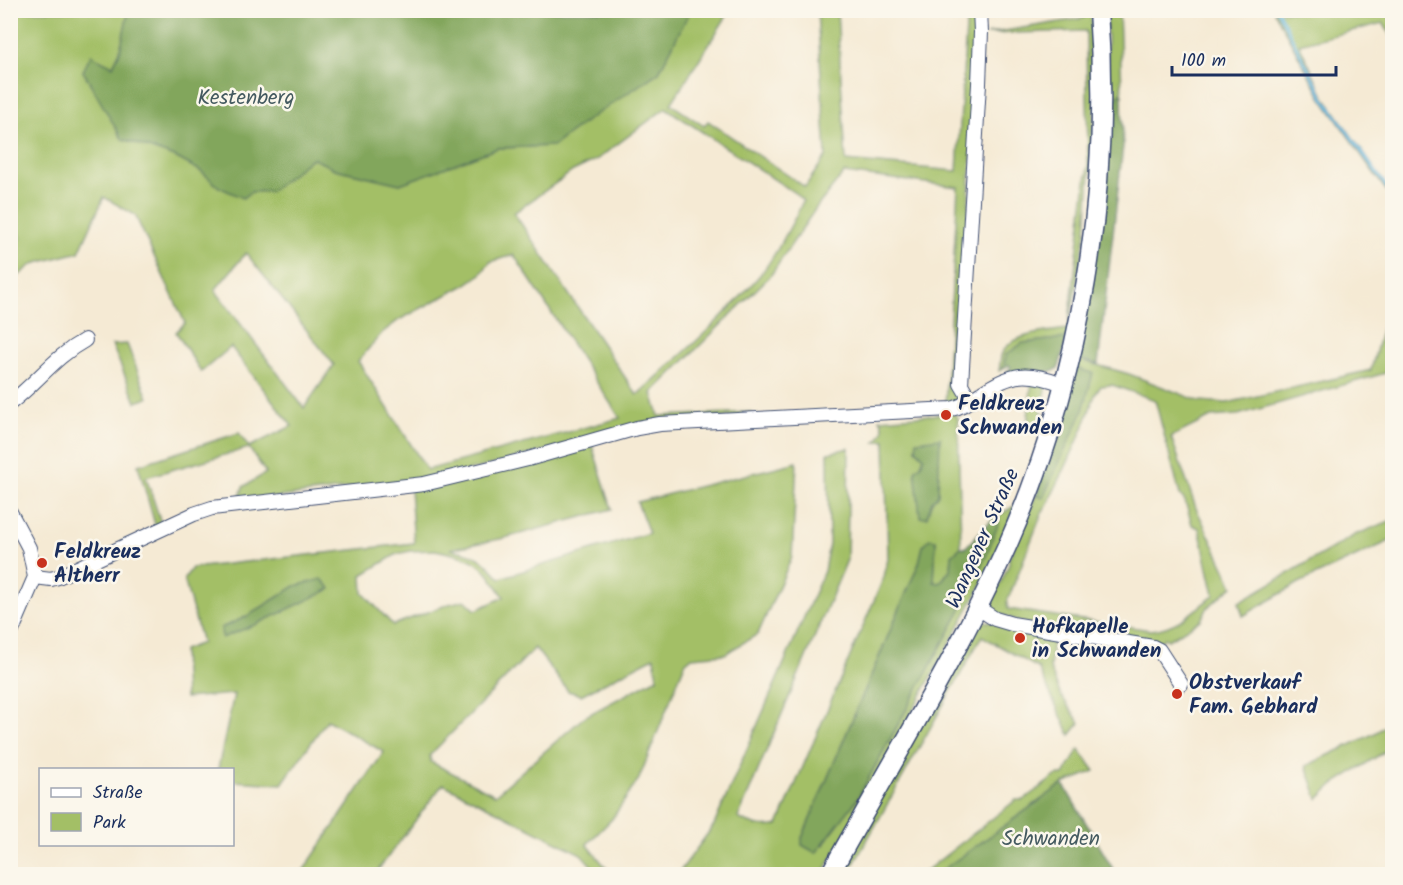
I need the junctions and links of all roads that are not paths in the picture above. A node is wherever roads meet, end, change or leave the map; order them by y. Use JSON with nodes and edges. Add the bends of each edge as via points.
{"nodes":[{"id":1,"x":980,"y":10,"type":"edge"},
{"id":2,"x":1098,"y":10,"type":"edge"},
{"id":3,"x":85,"y":340,"type":"dead end"},
{"id":4,"x":1063,"y":384,"type":"junction"},
{"id":5,"x":971,"y":401,"type":"junction"},
{"id":6,"x":10,"y":403,"type":"edge"},
{"id":7,"x":10,"y":512,"type":"edge"},
{"id":8,"x":35,"y":577,"type":"junction"},
{"id":9,"x":978,"y":608,"type":"junction"},
{"id":10,"x":10,"y":635,"type":"edge"},
{"id":11,"x":1181,"y":684,"type":"dead end"},
{"id":12,"x":830,"y":874,"type":"edge"}],
"edges":[{"from":1,"to":5,"type":"street","via":[[961,384]]},
{"from":2,"to":4,"type":"main road","name":"Wangener Straße","via":[[1101,127],[1095,210],[1079,314]]},
{"from":3,"to":6,"type":"street","via":[[64,352]]},
{"from":4,"to":5,"type":"street","via":[[1041,376],[1020,376],[996,383]]},
{"from":4,"to":9,"type":"main road","name":"Wangener Straße","via":[[1029,491]]},
{"from":5,"to":8,"type":"street","via":[[951,409],[637,428],[424,484],[212,508],[58,577]]},
{"from":7,"to":8,"type":"street","via":[[29,548]]},
{"from":8,"to":10,"type":"street"},
{"from":9,"to":11,"type":"street","via":[[994,619],[1012,624],[1159,650]]},
{"from":9,"to":12,"type":"main road","name":"Wangener Straße"}]}
